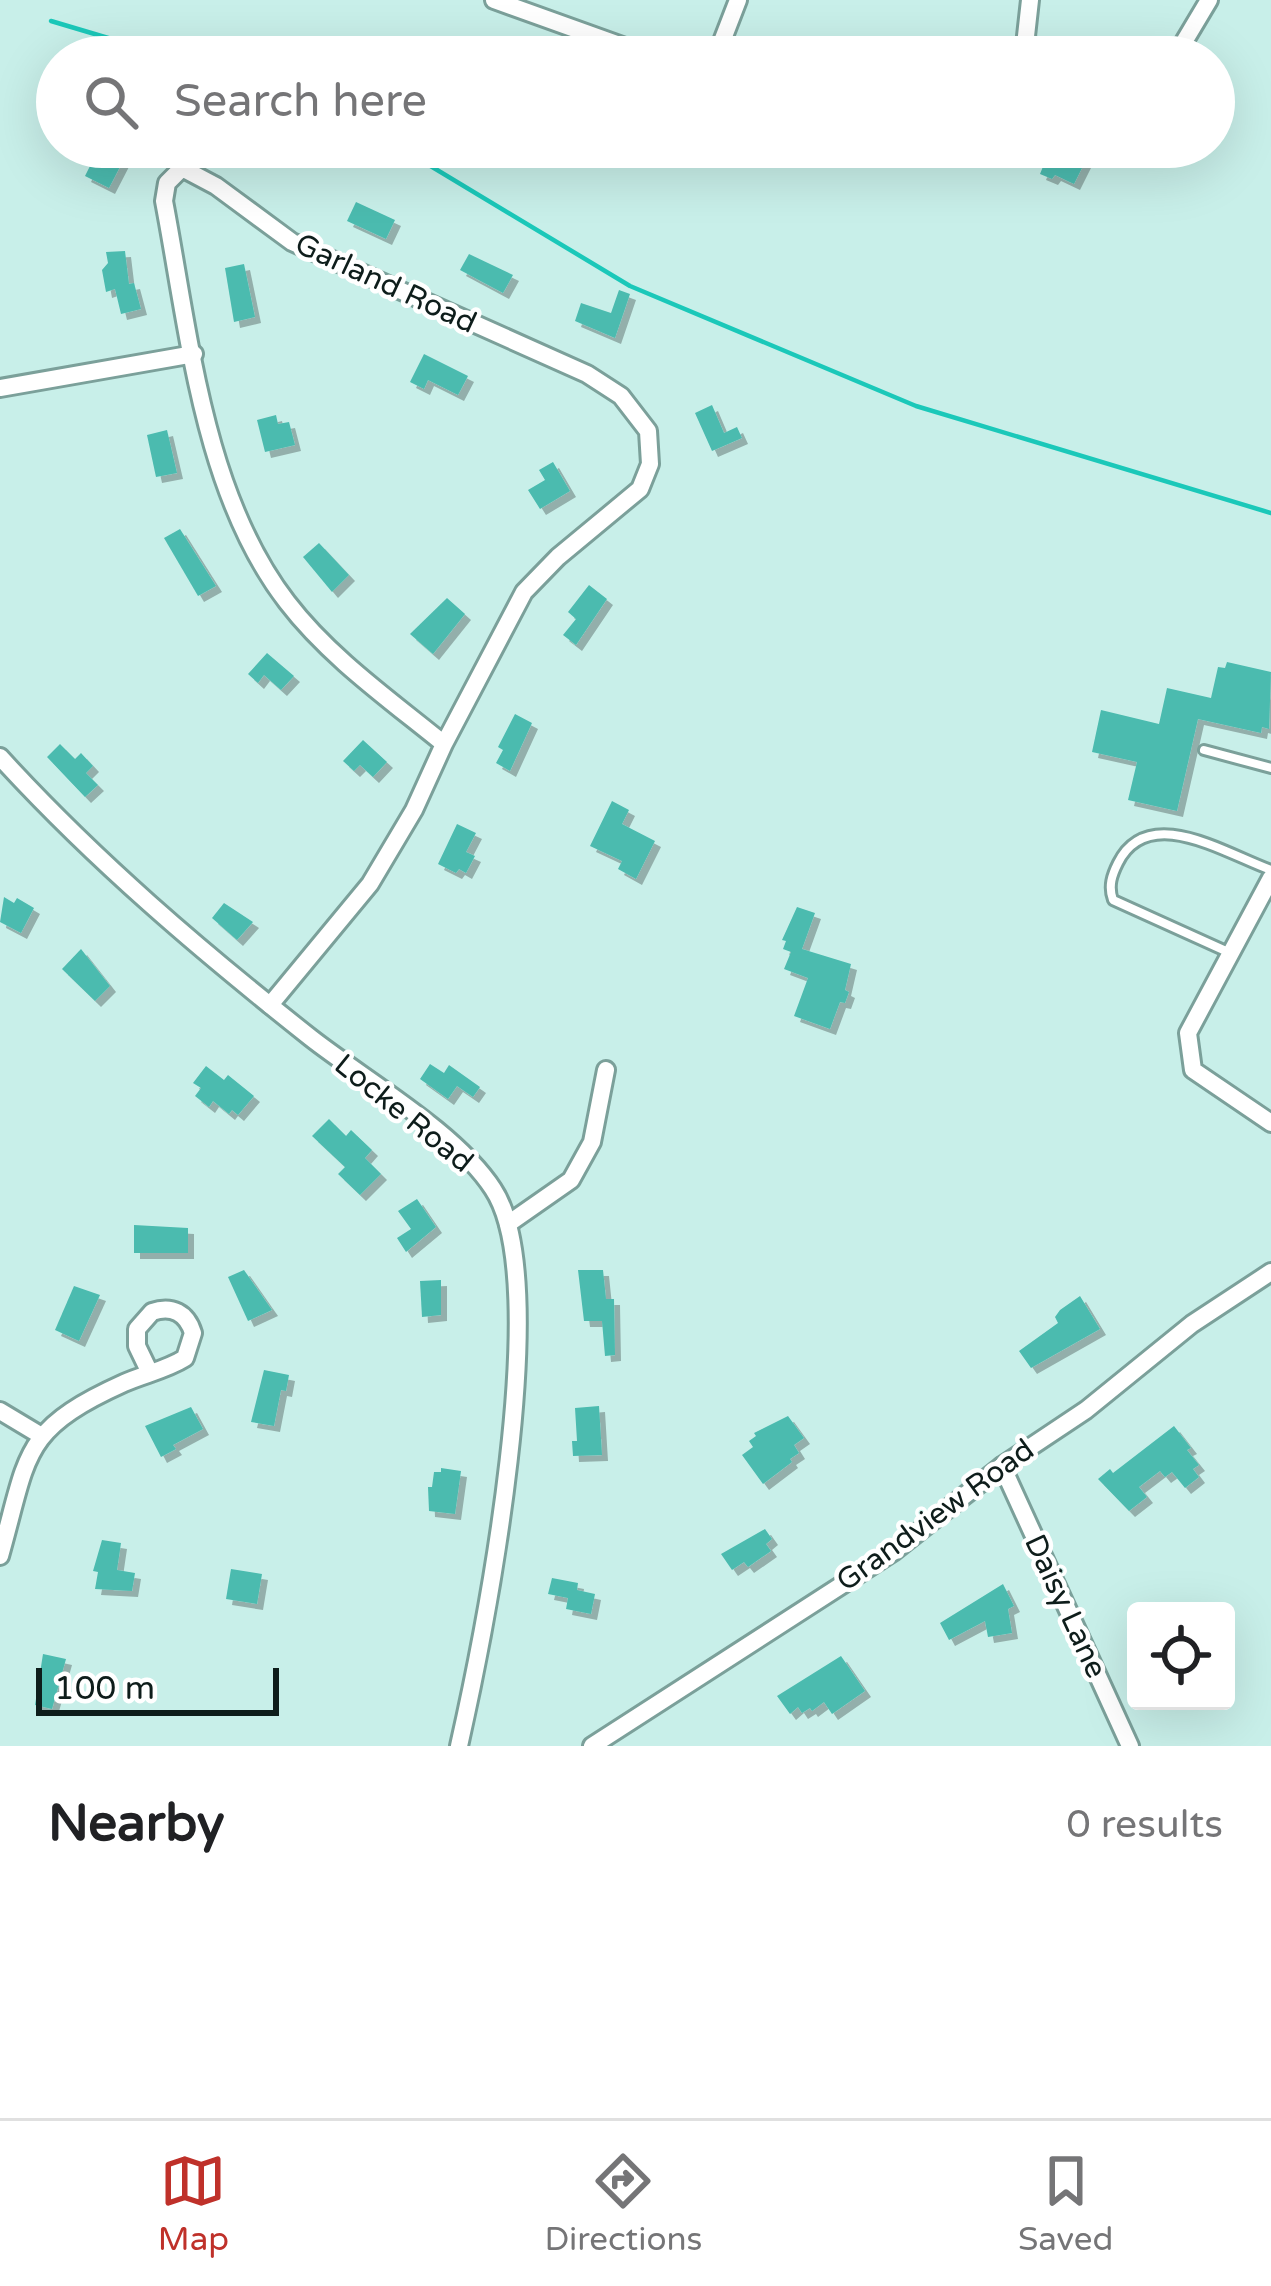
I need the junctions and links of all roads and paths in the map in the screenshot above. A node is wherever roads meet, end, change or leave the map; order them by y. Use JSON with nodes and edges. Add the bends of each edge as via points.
{"nodes":[{"id":1,"x":494,"y":0,"type":"edge"},
{"id":2,"x":738,"y":0,"type":"edge"},
{"id":3,"x":1030,"y":0,"type":"edge"},
{"id":4,"x":1209,"y":0,"type":"edge"},
{"id":5,"x":594,"y":36,"type":"edge"},
{"id":6,"x":724,"y":36,"type":"edge"},
{"id":7,"x":1026,"y":36,"type":"edge"},
{"id":8,"x":1188,"y":36,"type":"edge"},
{"id":9,"x":194,"y":354,"type":"junction"},
{"id":10,"x":0,"y":388,"type":"edge"},
{"id":11,"x":444,"y":744,"type":"junction"},
{"id":12,"x":1204,"y":750,"type":"dead end"},
{"id":13,"x":0,"y":757,"type":"edge"},
{"id":14,"x":1271,"y":768,"type":"edge"},
{"id":15,"x":1271,"y":874,"type":"edge"},
{"id":16,"x":1233,"y":954,"type":"junction"},
{"id":17,"x":270,"y":1005,"type":"junction"},
{"id":18,"x":606,"y":1070,"type":"dead end"},
{"id":19,"x":1271,"y":1123,"type":"edge"},
{"id":20,"x":508,"y":1224,"type":"junction"},
{"id":21,"x":1271,"y":1272,"type":"edge"},
{"id":22,"x":150,"y":1373,"type":"dead end"},
{"id":23,"x":0,"y":1411,"type":"edge"},
{"id":24,"x":40,"y":1435,"type":"junction"},
{"id":25,"x":1003,"y":1466,"type":"junction"},
{"id":26,"x":0,"y":1556,"type":"edge"},
{"id":27,"x":459,"y":1746,"type":"edge"},
{"id":28,"x":592,"y":1746,"type":"edge"},
{"id":29,"x":1130,"y":1746,"type":"edge"}],
"edges":[{"from":1,"to":5,"type":"street"},
{"from":2,"to":6,"type":"street"},
{"from":3,"to":7,"type":"street"},
{"from":4,"to":8,"type":"street"},
{"from":9,"to":10,"type":"street"},
{"from":9,"to":11,"type":"street","name":"Garland Road","via":[[210,438],[236,512],[284,599]]},
{"from":9,"to":11,"type":"street","name":"Garland Road","via":[[164,201],[182,168],[292,242],[586,374],[621,396],[648,430],[650,464],[640,489],[524,592]]},
{"from":11,"to":17,"type":"street","name":"Garland Road","via":[[370,884]]},
{"from":12,"to":14,"type":"lane"},
{"from":13,"to":17,"type":"street","name":"Locke Road","via":[[71,835]]},
{"from":15,"to":16,"type":"street"},
{"from":15,"to":16,"type":"lane","via":[[1169,832],[1126,845],[1112,900]]},
{"from":16,"to":19,"type":"street","via":[[1188,1033],[1188,1053],[1193,1070]]},
{"from":17,"to":20,"type":"street","name":"Locke Road","via":[[448,1140],[495,1190]]},
{"from":18,"to":20,"type":"street","via":[[592,1142],[571,1180]]},
{"from":20,"to":27,"type":"street","name":"Locke Road","via":[[518,1315],[509,1450],[495,1570]]},
{"from":21,"to":25,"type":"street","name":"Grandview Road"},
{"from":22,"to":24,"type":"street","via":[[76,1406]]},
{"from":23,"to":24,"type":"street"},
{"from":24,"to":26,"type":"street"},
{"from":25,"to":28,"type":"street","name":"Grandview Road","via":[[893,1552]]},
{"from":25,"to":29,"type":"street","name":"Daisy Lane"}]}
